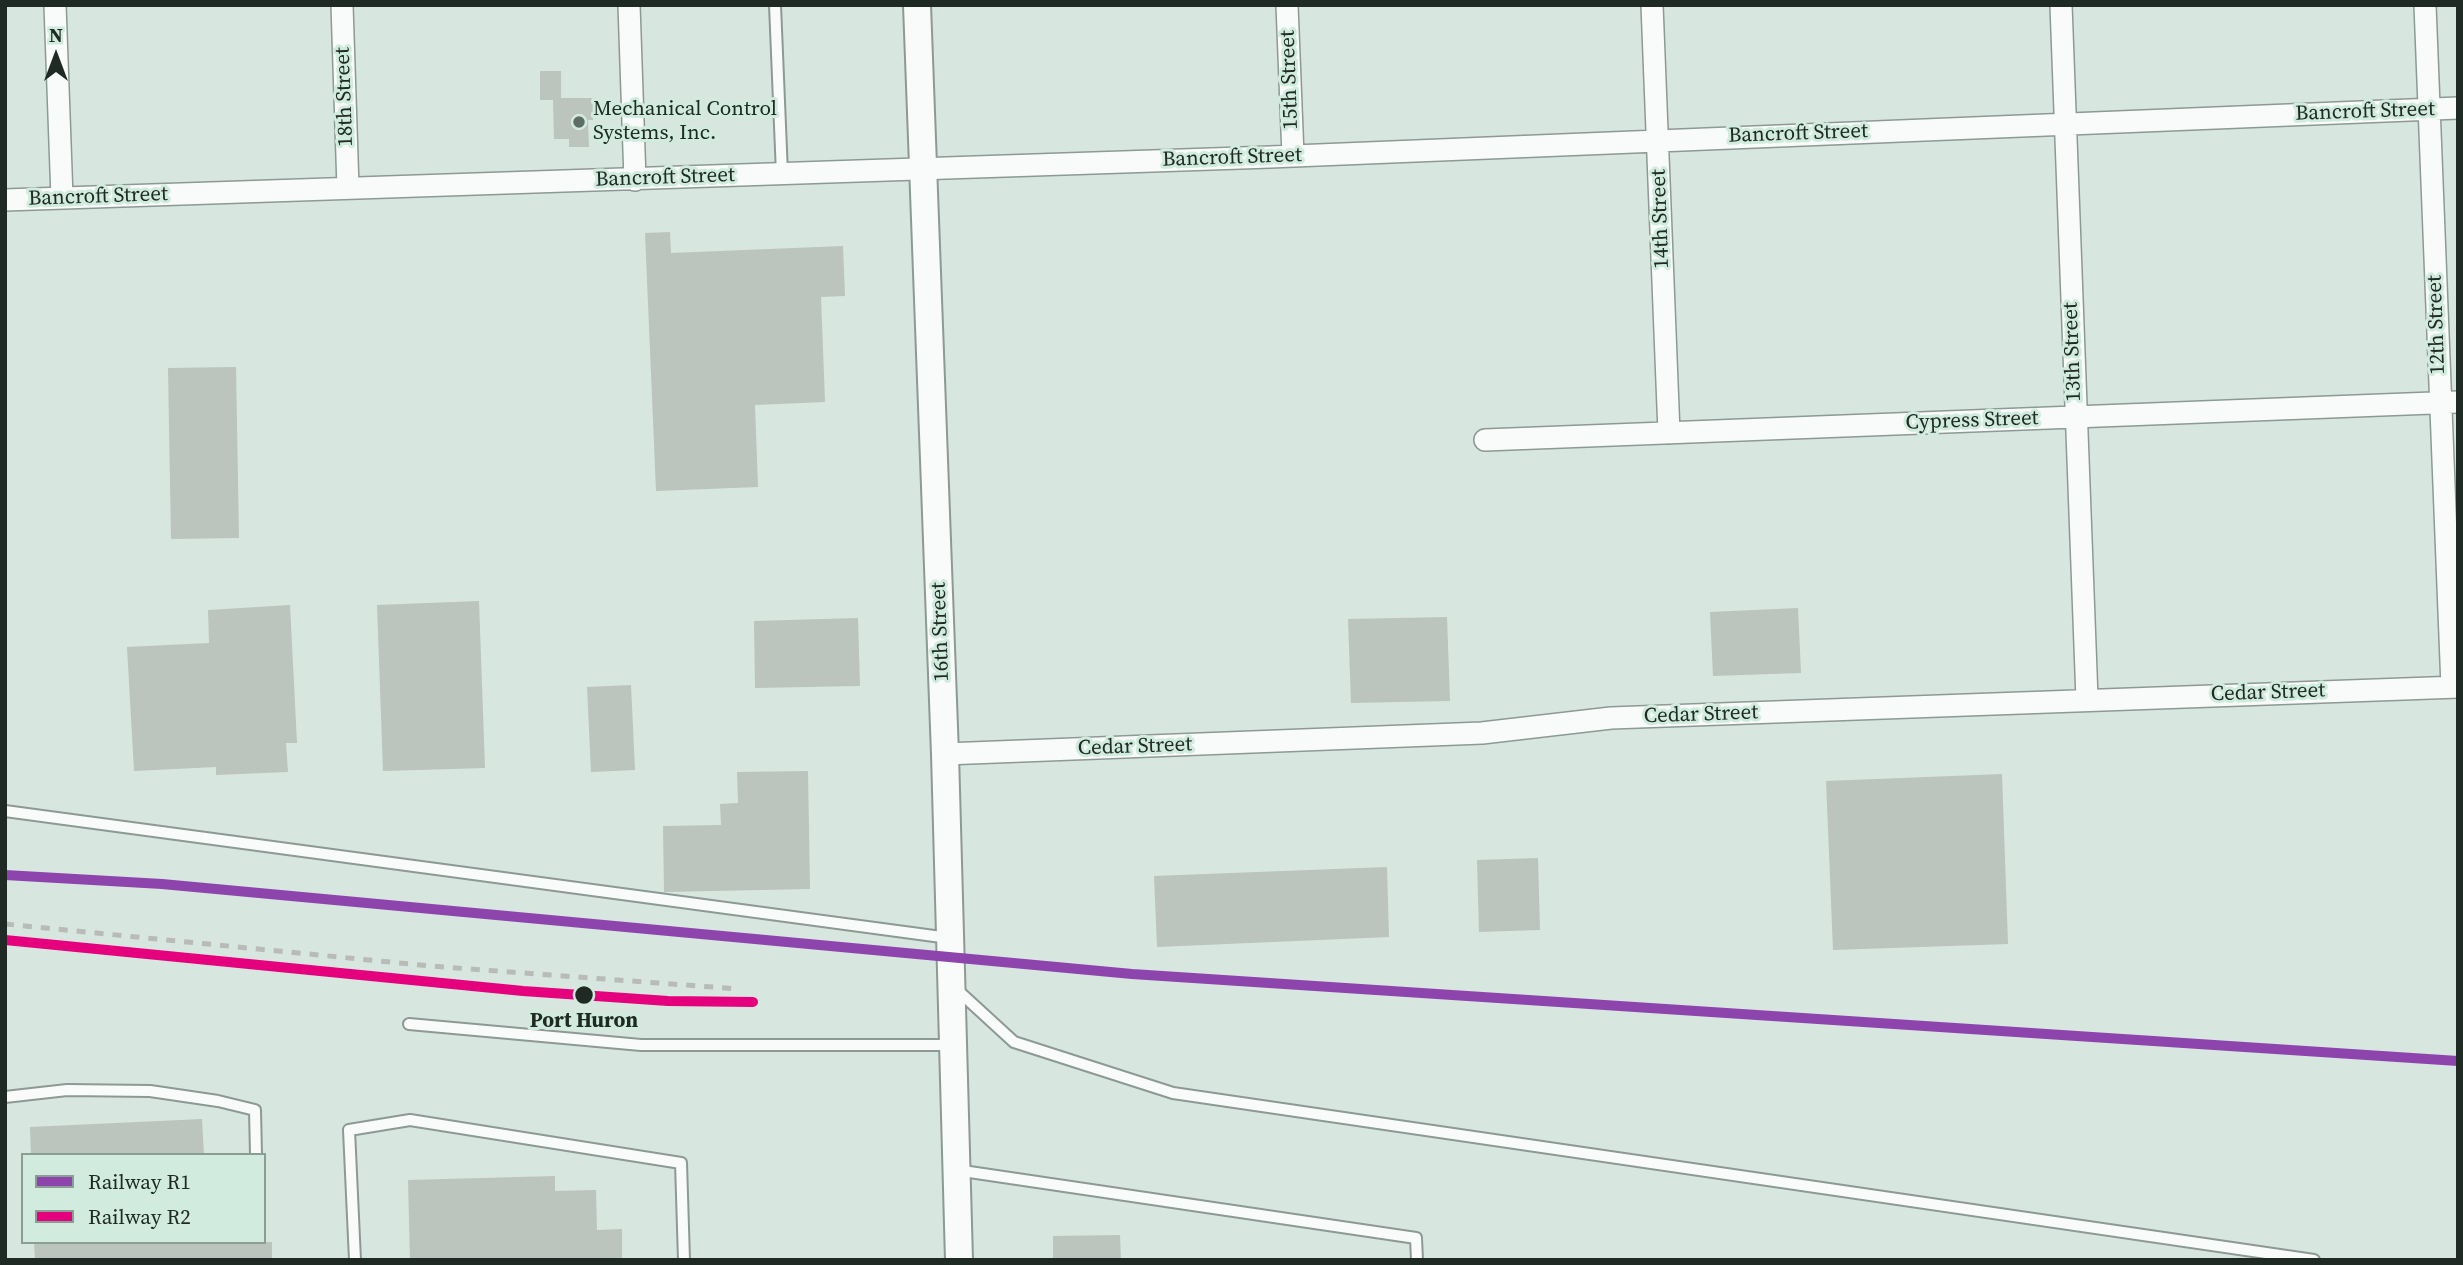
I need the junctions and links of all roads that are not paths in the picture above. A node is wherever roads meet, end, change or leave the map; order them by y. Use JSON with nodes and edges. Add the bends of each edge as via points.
{"nodes":[{"id":1,"x":55,"y":5,"type":"edge"},
{"id":2,"x":342,"y":5,"type":"edge"},
{"id":3,"x":629,"y":5,"type":"edge"},
{"id":4,"x":775,"y":5,"type":"edge"},
{"id":5,"x":917,"y":5,"type":"edge"},
{"id":6,"x":1287,"y":5,"type":"edge"},
{"id":7,"x":1652,"y":5,"type":"edge"},
{"id":8,"x":2062,"y":5,"type":"edge"},
{"id":9,"x":2425,"y":5,"type":"edge"},
{"id":10,"x":2458,"y":108,"type":"edge"},
{"id":11,"x":2428,"y":110,"type":"junction"},
{"id":12,"x":2066,"y":124,"type":"junction"},
{"id":13,"x":1658,"y":140,"type":"junction"},
{"id":14,"x":1293,"y":156,"type":"junction"},
{"id":15,"x":923,"y":169,"type":"junction"},
{"id":16,"x":782,"y":174,"type":"junction"},
{"id":17,"x":635,"y":180,"type":"junction"},
{"id":18,"x":348,"y":188,"type":"junction"},
{"id":19,"x":62,"y":198,"type":"junction"},
{"id":20,"x":5,"y":200,"type":"edge"},
{"id":21,"x":2449,"y":403,"type":"edge"},
{"id":22,"x":2075,"y":416,"type":"junction"},
{"id":23,"x":1669,"y":433,"type":"junction"},
{"id":24,"x":1485,"y":440,"type":"dead end"},
{"id":25,"x":2455,"y":687,"type":"edge"},
{"id":26,"x":2087,"y":699,"type":"junction"},
{"id":27,"x":945,"y":754,"type":"junction"},
{"id":28,"x":5,"y":811,"type":"edge"},
{"id":29,"x":951,"y":938,"type":"junction"},
{"id":30,"x":952,"y":985,"type":"junction"},
{"id":31,"x":409,"y":1024,"type":"dead end"},
{"id":32,"x":953,"y":1045,"type":"junction"},
{"id":33,"x":5,"y":1097,"type":"edge"},
{"id":34,"x":256,"y":1153,"type":"edge"},
{"id":35,"x":956,"y":1170,"type":"junction"},
{"id":36,"x":355,"y":1260,"type":"edge"},
{"id":37,"x":684,"y":1260,"type":"edge"},
{"id":38,"x":959,"y":1260,"type":"edge"},
{"id":39,"x":1417,"y":1260,"type":"edge"},
{"id":40,"x":2314,"y":1260,"type":"edge"}],
"edges":[{"from":1,"to":19,"type":"street"},
{"from":2,"to":18,"type":"street","name":"18th Street"},
{"from":3,"to":17,"type":"street"},
{"from":4,"to":16,"type":"lane"},
{"from":5,"to":15,"type":"street","name":"16th Street"},
{"from":6,"to":14,"type":"street","name":"15th Street"},
{"from":7,"to":13,"type":"street","name":"14th Street"},
{"from":8,"to":12,"type":"street","name":"13th Street"},
{"from":9,"to":11,"type":"street","name":"12th Street"},
{"from":10,"to":11,"type":"street","name":"Bancroft Street"},
{"from":11,"to":12,"type":"street","name":"Bancroft Street"},
{"from":11,"to":21,"type":"street","name":"12th Street"},
{"from":12,"to":13,"type":"street","name":"Bancroft Street"},
{"from":12,"to":22,"type":"street","name":"13th Street"},
{"from":13,"to":14,"type":"street","name":"Bancroft Street"},
{"from":13,"to":23,"type":"street","name":"14th Street"},
{"from":14,"to":15,"type":"street","name":"Bancroft Street"},
{"from":15,"to":16,"type":"street","name":"Bancroft Street"},
{"from":15,"to":27,"type":"street","name":"16th Street"},
{"from":16,"to":17,"type":"street","name":"Bancroft Street"},
{"from":17,"to":18,"type":"street","name":"Bancroft Street"},
{"from":18,"to":19,"type":"street","name":"Bancroft Street"},
{"from":19,"to":20,"type":"street","name":"Bancroft Street"},
{"from":21,"to":22,"type":"street","name":"Cypress Street"},
{"from":21,"to":25,"type":"street","name":"12th Street"},
{"from":22,"to":23,"type":"street","name":"Cypress Street"},
{"from":22,"to":26,"type":"street","name":"13th Street"},
{"from":23,"to":24,"type":"street","name":"Cypress Street"},
{"from":25,"to":26,"type":"street","name":"Cedar Street"},
{"from":26,"to":27,"type":"street","name":"Cedar Street","via":[[1611,719],[1482,733]]},
{"from":27,"to":29,"type":"street","name":"16th Street"},
{"from":28,"to":29,"type":"lane"},
{"from":29,"to":30,"type":"street","name":"16th Street"},
{"from":30,"to":32,"type":"street","name":"16th Street"},
{"from":30,"to":40,"type":"lane","via":[[1014,1042],[1173,1093]]},
{"from":31,"to":32,"type":"lane","via":[[640,1045]]},
{"from":32,"to":35,"type":"street","name":"16th Street"},
{"from":33,"to":34,"type":"lane","via":[[67,1090],[149,1091],[255,1110]]},
{"from":35,"to":38,"type":"street","name":"16th Street"},
{"from":35,"to":39,"type":"lane","via":[[1416,1238]]},
{"from":36,"to":37,"type":"lane","via":[[349,1130],[410,1120],[681,1163]]}]}
